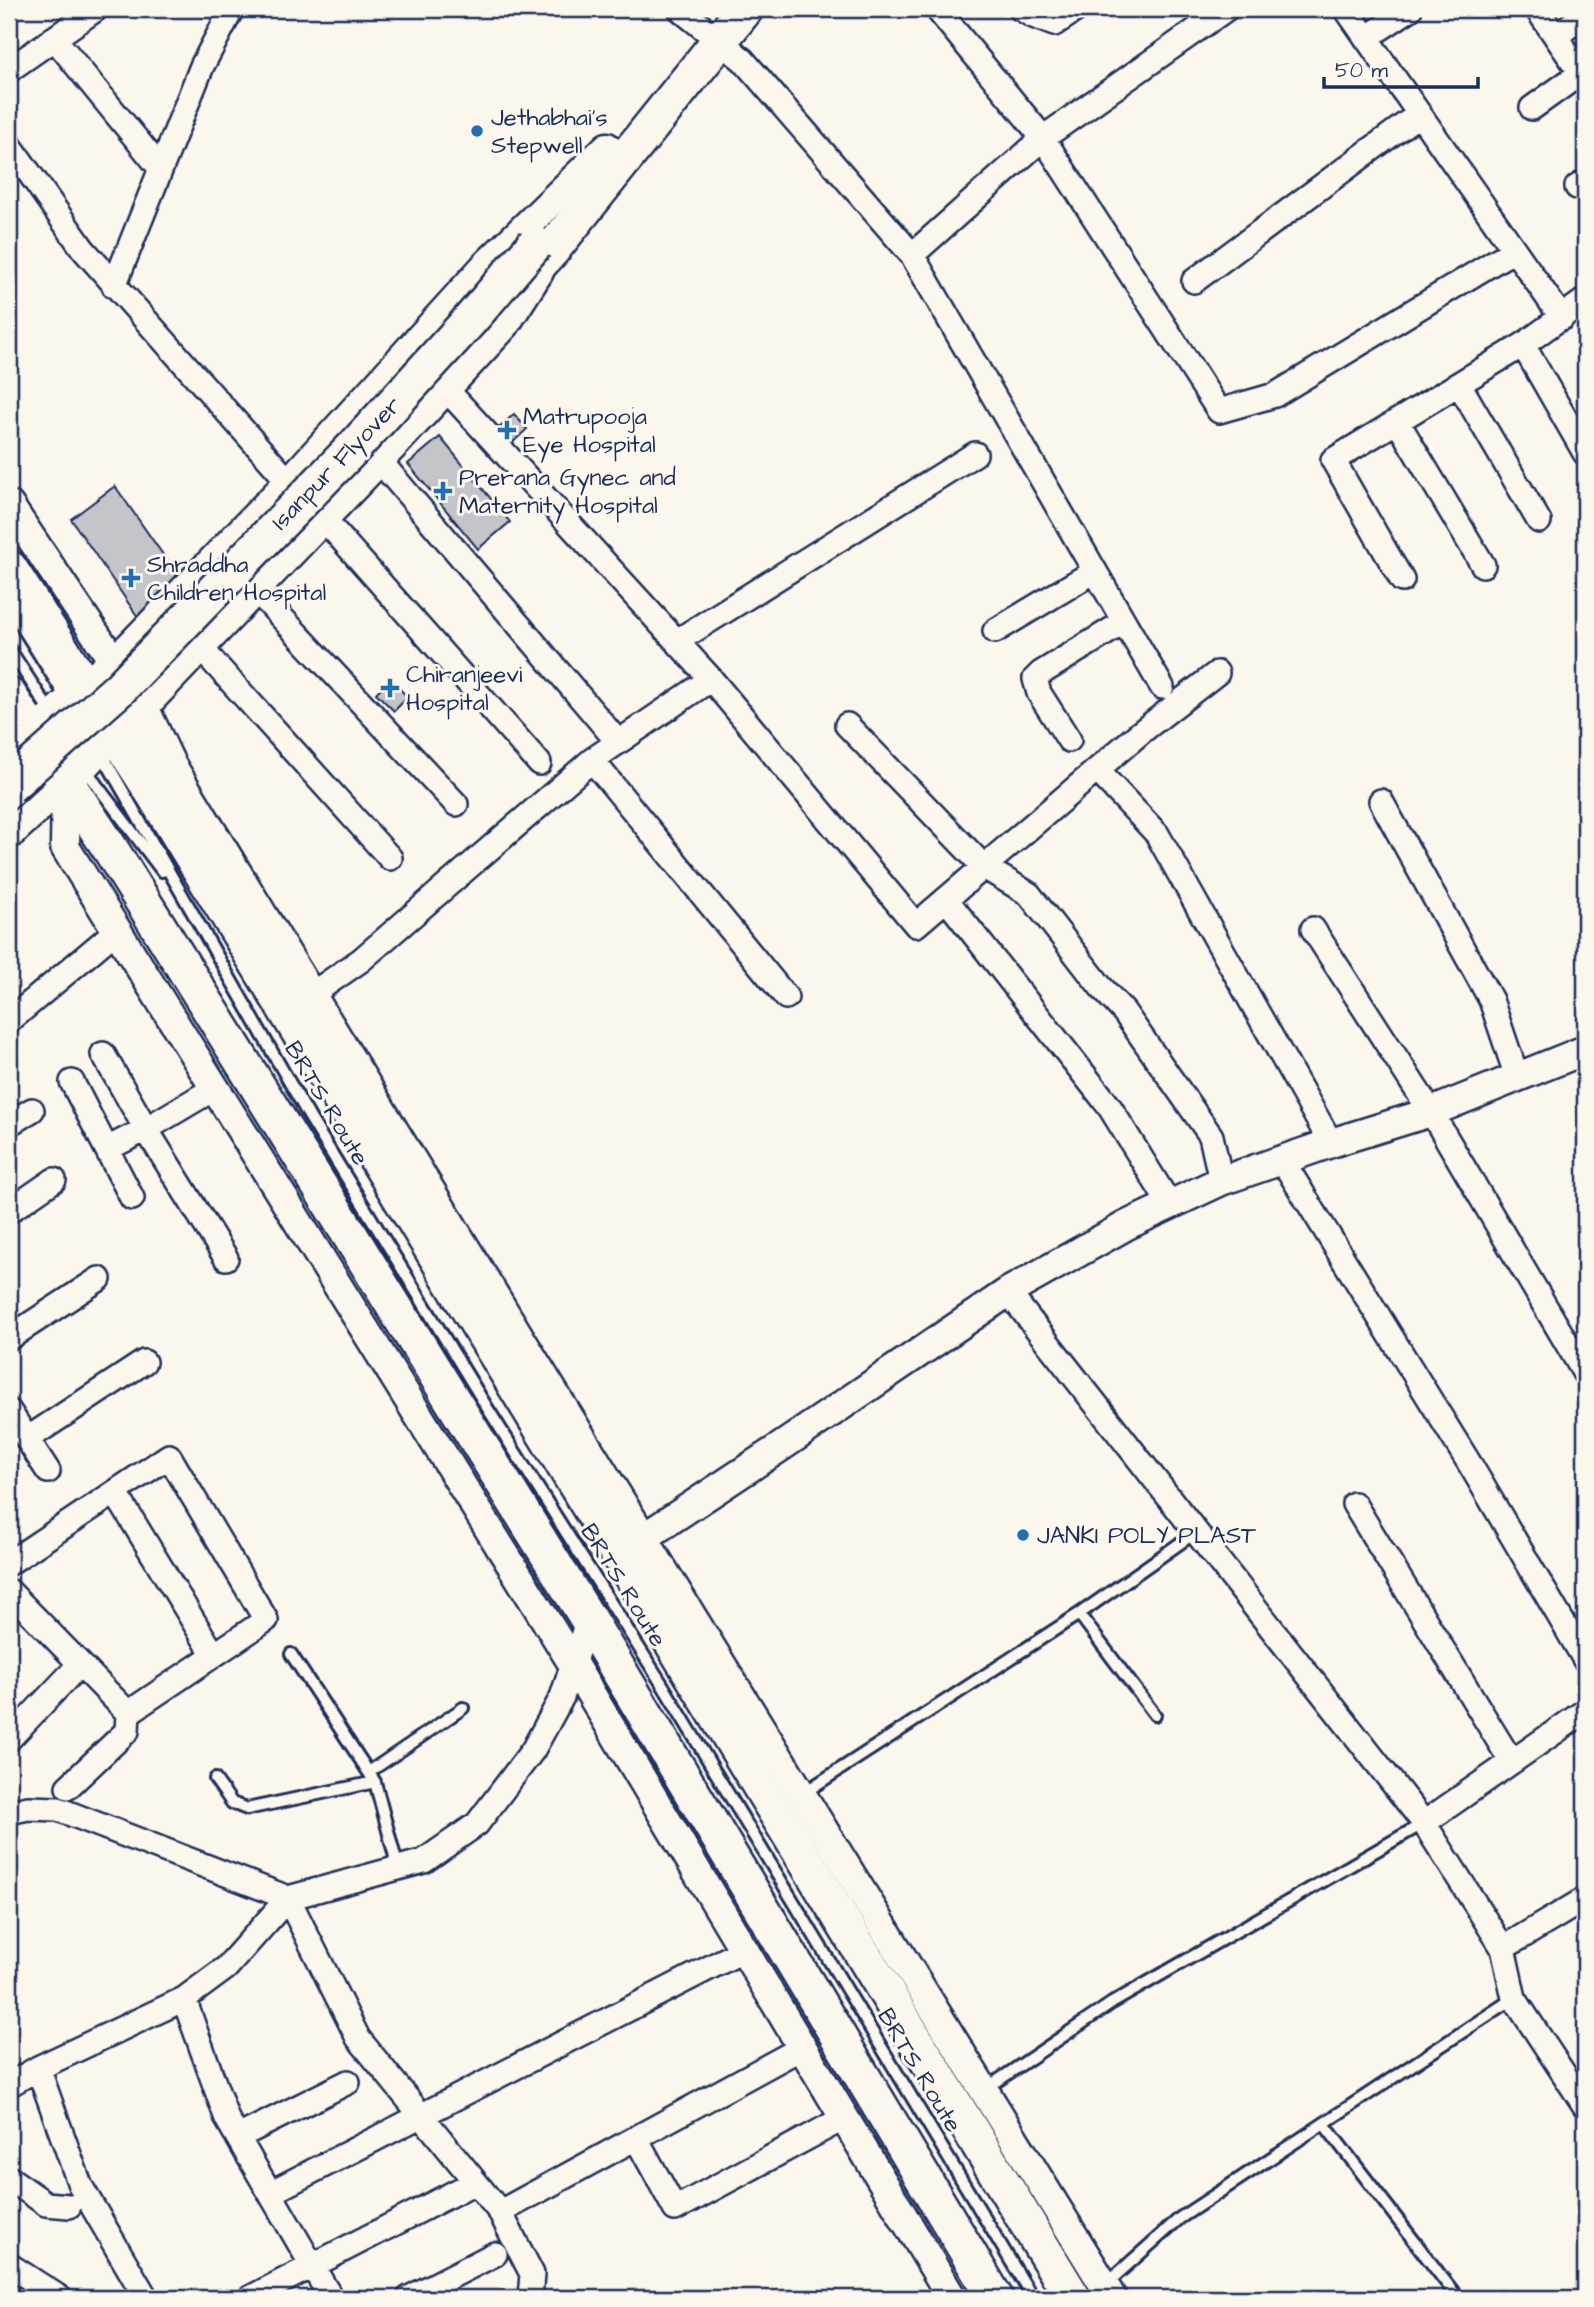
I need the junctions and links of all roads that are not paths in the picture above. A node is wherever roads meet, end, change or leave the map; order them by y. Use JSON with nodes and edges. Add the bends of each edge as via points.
{"nodes":[{"id":1,"x":232,"y":9,"type":"edge"},
{"id":2,"x":745,"y":9,"type":"edge"},
{"id":3,"x":937,"y":9,"type":"edge"},
{"id":4,"x":1021,"y":9,"type":"edge"},
{"id":5,"x":1077,"y":9,"type":"edge"},
{"id":6,"x":1226,"y":9,"type":"edge"},
{"id":7,"x":1346,"y":9,"type":"edge"},
{"id":8,"x":1410,"y":9,"type":"edge"},
{"id":9,"x":1537,"y":9,"type":"edge"},
{"id":10,"x":85,"y":12,"type":"edge"},
{"id":11,"x":1585,"y":14,"type":"edge"},
{"id":12,"x":706,"y":22,"type":"edge"},
{"id":13,"x":1556,"y":36,"type":"junction"},
{"id":14,"x":54,"y":38,"type":"junction"},
{"id":15,"x":1366,"y":38,"type":"junction"},
{"id":16,"x":9,"y":70,"type":"edge"},
{"id":17,"x":1583,"y":76,"type":"edge"},
{"id":18,"x":1532,"y":108,"type":"dead end"},
{"id":19,"x":1419,"y":114,"type":"junction"},
{"id":20,"x":1043,"y":138,"type":"junction"},
{"id":21,"x":9,"y":144,"type":"edge"},
{"id":22,"x":607,"y":147,"type":"junction"},
{"id":23,"x":160,"y":168,"type":"junction"},
{"id":24,"x":543,"y":248,"type":"junction"},
{"id":25,"x":1514,"y":250,"type":"junction"},
{"id":26,"x":912,"y":255,"type":"junction"},
{"id":27,"x":1194,"y":281,"type":"dead end"},
{"id":28,"x":114,"y":286,"type":"junction"},
{"id":29,"x":1585,"y":300,"type":"edge"},
{"id":30,"x":1562,"y":318,"type":"junction"},
{"id":31,"x":1523,"y":345,"type":"junction"},
{"id":32,"x":1459,"y":384,"type":"junction"},
{"id":33,"x":446,"y":389,"type":"junction"},
{"id":34,"x":1397,"y":421,"type":"junction"},
{"id":35,"x":1585,"y":453,"type":"edge"},
{"id":36,"x":975,"y":454,"type":"dead end"},
{"id":37,"x":379,"y":460,"type":"junction"},
{"id":38,"x":289,"y":482,"type":"junction"},
{"id":39,"x":9,"y":505,"type":"edge"},
{"id":40,"x":323,"y":518,"type":"junction"},
{"id":41,"x":1539,"y":521,"type":"dead end"},
{"id":42,"x":1483,"y":565,"type":"dead end"},
{"id":43,"x":9,"y":568,"type":"edge"},
{"id":44,"x":1095,"y":571,"type":"junction"},
{"id":45,"x":1402,"y":580,"type":"dead end"},
{"id":46,"x":255,"y":589,"type":"junction"},
{"id":47,"x":9,"y":606,"type":"edge"},
{"id":48,"x":1124,"y":622,"type":"junction"},
{"id":49,"x":995,"y":631,"type":"dead end"},
{"id":50,"x":677,"y":642,"type":"junction"},
{"id":51,"x":9,"y":648,"type":"edge"},
{"id":52,"x":200,"y":648,"type":"junction"},
{"id":53,"x":113,"y":661,"type":"junction"},
{"id":54,"x":1217,"y":673,"type":"dead end"},
{"id":55,"x":711,"y":679,"type":"junction"},
{"id":56,"x":1162,"y":687,"type":"dead end"},
{"id":57,"x":9,"y":695,"type":"edge"},
{"id":58,"x":144,"y":707,"type":"junction"},
{"id":59,"x":50,"y":713,"type":"edge"},
{"id":60,"x":847,"y":725,"type":"dead end"},
{"id":61,"x":1069,"y":740,"type":"dead end"},
{"id":62,"x":618,"y":742,"type":"junction"},
{"id":63,"x":91,"y":751,"type":"junction"},
{"id":64,"x":9,"y":758,"type":"edge"},
{"id":65,"x":592,"y":760,"type":"junction"},
{"id":66,"x":539,"y":763,"type":"dead end"},
{"id":67,"x":171,"y":764,"type":"junction"},
{"id":68,"x":1097,"y":769,"type":"junction"},
{"id":69,"x":9,"y":786,"type":"edge"},
{"id":70,"x":1381,"y":801,"type":"dead end"},
{"id":71,"x":24,"y":804,"type":"edge"},
{"id":72,"x":456,"y":804,"type":"dead end"},
{"id":73,"x":9,"y":835,"type":"edge"},
{"id":74,"x":65,"y":847,"type":"junction"},
{"id":75,"x":390,"y":858,"type":"dead end"},
{"id":76,"x":984,"y":867,"type":"junction"},
{"id":77,"x":181,"y":895,"type":"junction"},
{"id":78,"x":946,"y":899,"type":"junction"},
{"id":79,"x":1312,"y":929,"type":"dead end"},
{"id":80,"x":117,"y":930,"type":"junction"},
{"id":81,"x":312,"y":994,"type":"junction"},
{"id":82,"x":786,"y":997,"type":"dead end"},
{"id":83,"x":9,"y":1021,"type":"edge"},
{"id":84,"x":1585,"y":1051,"type":"edge"},
{"id":85,"x":103,"y":1054,"type":"dead end"},
{"id":86,"x":1517,"y":1077,"type":"junction"},
{"id":87,"x":72,"y":1082,"type":"dead end"},
{"id":88,"x":215,"y":1088,"type":"junction"},
{"id":89,"x":32,"y":1110,"type":"dead end"},
{"id":90,"x":1431,"y":1112,"type":"junction"},
{"id":91,"x":9,"y":1124,"type":"edge"},
{"id":92,"x":146,"y":1129,"type":"junction"},
{"id":93,"x":1331,"y":1143,"type":"junction"},
{"id":94,"x":107,"y":1149,"type":"junction"},
{"id":95,"x":1282,"y":1160,"type":"junction"},
{"id":96,"x":54,"y":1180,"type":"dead end"},
{"id":97,"x":1221,"y":1181,"type":"junction"},
{"id":98,"x":132,"y":1198,"type":"dead end"},
{"id":99,"x":1170,"y":1205,"type":"junction"},
{"id":100,"x":9,"y":1210,"type":"edge"},
{"id":101,"x":226,"y":1258,"type":"dead end"},
{"id":102,"x":99,"y":1279,"type":"dead end"},
{"id":103,"x":1008,"y":1292,"type":"junction"},
{"id":104,"x":9,"y":1338,"type":"edge"},
{"id":105,"x":144,"y":1362,"type":"dead end"},
{"id":106,"x":1585,"y":1374,"type":"edge"},
{"id":107,"x":9,"y":1411,"type":"edge"},
{"id":108,"x":469,"y":1428,"type":"junction"},
{"id":109,"x":27,"y":1439,"type":"junction"},
{"id":110,"x":440,"y":1450,"type":"junction"},
{"id":111,"x":48,"y":1471,"type":"dead end"},
{"id":112,"x":115,"y":1492,"type":"junction"},
{"id":113,"x":1354,"y":1504,"type":"dead end"},
{"id":114,"x":1196,"y":1532,"type":"junction"},
{"id":115,"x":631,"y":1546,"type":"junction"},
{"id":116,"x":9,"y":1563,"type":"edge"},
{"id":117,"x":12,"y":1602,"type":"edge"},
{"id":118,"x":1079,"y":1614,"type":"junction"},
{"id":119,"x":588,"y":1619,"type":"junction"},
{"id":120,"x":291,"y":1654,"type":"dead end"},
{"id":121,"x":214,"y":1655,"type":"junction"},
{"id":122,"x":1585,"y":1660,"type":"edge"},
{"id":123,"x":80,"y":1664,"type":"junction"},
{"id":124,"x":573,"y":1664,"type":"junction"},
{"id":125,"x":463,"y":1708,"type":"dead end"},
{"id":126,"x":1585,"y":1711,"type":"edge"},
{"id":127,"x":128,"y":1713,"type":"junction"},
{"id":128,"x":1155,"y":1715,"type":"dead end"},
{"id":129,"x":9,"y":1739,"type":"edge"},
{"id":130,"x":1511,"y":1761,"type":"junction"},
{"id":131,"x":676,"y":1767,"type":"junction"},
{"id":132,"x":372,"y":1777,"type":"junction"},
{"id":133,"x":215,"y":1779,"type":"dead end"},
{"id":134,"x":645,"y":1785,"type":"junction"},
{"id":135,"x":68,"y":1787,"type":"dead end"},
{"id":136,"x":802,"y":1794,"type":"junction"},
{"id":137,"x":9,"y":1812,"type":"edge"},
{"id":138,"x":1424,"y":1823,"type":"junction"},
{"id":139,"x":398,"y":1869,"type":"junction"},
{"id":140,"x":288,"y":1898,"type":"junction"},
{"id":141,"x":1585,"y":1899,"type":"edge"},
{"id":142,"x":1503,"y":1948,"type":"junction"},
{"id":143,"x":744,"y":1950,"type":"junction"},
{"id":144,"x":184,"y":1998,"type":"junction"},
{"id":145,"x":1514,"y":1998,"type":"junction"},
{"id":146,"x":803,"y":2047,"type":"junction"},
{"id":147,"x":38,"y":2068,"type":"junction"},
{"id":148,"x":348,"y":2082,"type":"dead end"},
{"id":149,"x":9,"y":2085,"type":"edge"},
{"id":150,"x":983,"y":2091,"type":"junction"},
{"id":151,"x":1585,"y":2106,"type":"edge"},
{"id":152,"x":421,"y":2116,"type":"junction"},
{"id":153,"x":846,"y":2117,"type":"junction"},
{"id":154,"x":1324,"y":2124,"type":"junction"},
{"id":155,"x":237,"y":2137,"type":"junction"},
{"id":156,"x":636,"y":2138,"type":"junction"},
{"id":157,"x":9,"y":2178,"type":"edge"},
{"id":158,"x":475,"y":2182,"type":"junction"},
{"id":159,"x":270,"y":2193,"type":"junction"},
{"id":160,"x":69,"y":2206,"type":"dead end"},
{"id":161,"x":500,"y":2212,"type":"junction"},
{"id":162,"x":495,"y":2254,"type":"dead end"},
{"id":163,"x":9,"y":2265,"type":"edge"},
{"id":164,"x":313,"y":2267,"type":"junction"},
{"id":165,"x":1096,"y":2294,"type":"edge"},
{"id":166,"x":60,"y":2298,"type":"edge"},
{"id":167,"x":146,"y":2298,"type":"edge"},
{"id":168,"x":250,"y":2298,"type":"edge"},
{"id":169,"x":331,"y":2298,"type":"edge"},
{"id":170,"x":409,"y":2298,"type":"edge"},
{"id":171,"x":530,"y":2298,"type":"edge"},
{"id":172,"x":952,"y":2298,"type":"edge"},
{"id":173,"x":995,"y":2298,"type":"edge"},
{"id":174,"x":1033,"y":2298,"type":"edge"},
{"id":175,"x":1458,"y":2298,"type":"edge"}],
"edges":[{"from":1,"to":23,"type":"street","via":[[202,66]]},
{"from":2,"to":12,"type":"main road"},
{"from":3,"to":20,"type":"street"},
{"from":4,"to":5,"type":"street","via":[[1055,24]]},
{"from":6,"to":20,"type":"street"},
{"from":7,"to":15,"type":"street"},
{"from":8,"to":15,"type":"street"},
{"from":9,"to":13,"type":"street"},
{"from":10,"to":14,"type":"street"},
{"from":11,"to":13,"type":"street"},
{"from":12,"to":22,"type":"main road","name":"Isanpur Flyover"},
{"from":12,"to":24,"type":"main road"},
{"from":12,"to":26,"type":"street"},
{"from":13,"to":17,"type":"street"},
{"from":14,"to":16,"type":"street"},
{"from":14,"to":23,"type":"street"},
{"from":15,"to":19,"type":"street"},
{"from":17,"to":18,"type":"street"},
{"from":19,"to":25,"type":"street"},
{"from":19,"to":27,"type":"street"},
{"from":20,"to":25,"type":"street","via":[[1219,411],[1275,395]]},
{"from":20,"to":26,"type":"street"},
{"from":21,"to":28,"type":"street"},
{"from":22,"to":24,"type":"main road","name":"Isanpur Flyover"},
{"from":22,"to":38,"type":"street","via":[[486,265]]},
{"from":23,"to":28,"type":"street"},
{"from":24,"to":33,"type":"street","via":[[505,325]]},
{"from":24,"to":69,"type":"main road","name":"Isanpur Flyover","bridge":true,"via":[[119,689]]},
{"from":24,"to":71,"type":"main road","name":"Isanpur Flyover","via":[[480,327],[365,453]]},
{"from":25,"to":30,"type":"street"},
{"from":26,"to":44,"type":"street"},
{"from":28,"to":38,"type":"street"},
{"from":29,"to":30,"type":"street"},
{"from":30,"to":31,"type":"street"},
{"from":31,"to":32,"type":"street"},
{"from":31,"to":35,"type":"street"},
{"from":32,"to":34,"type":"street"},
{"from":32,"to":41,"type":"street"},
{"from":33,"to":37,"type":"street"},
{"from":33,"to":50,"type":"street"},
{"from":34,"to":42,"type":"street"},
{"from":34,"to":45,"type":"street","via":[[1334,460]]},
{"from":36,"to":50,"type":"street"},
{"from":37,"to":40,"type":"street"},
{"from":37,"to":62,"type":"street"},
{"from":38,"to":53,"type":"street"},
{"from":39,"to":53,"type":"street"},
{"from":40,"to":46,"type":"street"},
{"from":40,"to":66,"type":"street"},
{"from":43,"to":59,"type":"main road"},
{"from":44,"to":48,"type":"street"},
{"from":44,"to":49,"type":"street"},
{"from":46,"to":52,"type":"street"},
{"from":46,"to":72,"type":"street"},
{"from":47,"to":59,"type":"lane"},
{"from":48,"to":56,"type":"street"},
{"from":48,"to":61,"type":"street","via":[[1035,679]]},
{"from":50,"to":55,"type":"street"},
{"from":51,"to":59,"type":"lane"},
{"from":52,"to":58,"type":"street"},
{"from":52,"to":75,"type":"street"},
{"from":53,"to":58,"type":"street"},
{"from":53,"to":59,"type":"street"},
{"from":54,"to":68,"type":"street"},
{"from":55,"to":62,"type":"street"},
{"from":55,"to":78,"type":"street","via":[[916,925]]},
{"from":57,"to":59,"type":"main road"},
{"from":58,"to":63,"type":"street"},
{"from":58,"to":67,"type":"street"},
{"from":59,"to":63,"type":"main road"},
{"from":59,"to":63,"type":"main road"},
{"from":59,"to":64,"type":"street"},
{"from":60,"to":76,"type":"street"},
{"from":62,"to":65,"type":"street"},
{"from":63,"to":67,"type":"street"},
{"from":63,"to":71,"type":"street"},
{"from":63,"to":74,"type":"street"},
{"from":63,"to":77,"type":"lane","name":"BRTS Route","via":[[131,803]]},
{"from":63,"to":77,"type":"lane","name":"BRTS Route","via":[[118,814]]},
{"from":63,"to":108,"type":"main road","via":[[118,862]]},
{"from":63,"to":115,"type":"main road"},
{"from":64,"to":71,"type":"street"},
{"from":65,"to":81,"type":"street","via":[[361,960]]},
{"from":65,"to":82,"type":"street"},
{"from":67,"to":81,"type":"street"},
{"from":68,"to":76,"type":"street"},
{"from":68,"to":93,"type":"street","via":[[1157,834]]},
{"from":70,"to":86,"type":"street","via":[[1491,1000]]},
{"from":71,"to":73,"type":"street"},
{"from":71,"to":74,"type":"street"},
{"from":74,"to":80,"type":"street"},
{"from":76,"to":78,"type":"street"},
{"from":76,"to":97,"type":"street","via":[[1030,894],[1124,1013],[1211,1136]]},
{"from":77,"to":174,"type":"lane","name":"BRTS Route","via":[[317,1130],[662,1684]]},
{"from":78,"to":99,"type":"street","via":[[1109,1106]]},
{"from":79,"to":90,"type":"street"},
{"from":80,"to":83,"type":"street"},
{"from":80,"to":88,"type":"street"},
{"from":81,"to":115,"type":"street","via":[[512,1324]]},
{"from":84,"to":86,"type":"street"},
{"from":85,"to":92,"type":"street"},
{"from":86,"to":90,"type":"street"},
{"from":87,"to":94,"type":"street"},
{"from":88,"to":92,"type":"street"},
{"from":88,"to":110,"type":"street"},
{"from":89,"to":91,"type":"street"},
{"from":90,"to":93,"type":"street"},
{"from":90,"to":106,"type":"street"},
{"from":92,"to":94,"type":"street"},
{"from":92,"to":101,"type":"street"},
{"from":93,"to":95,"type":"street"},
{"from":94,"to":98,"type":"street"},
{"from":95,"to":97,"type":"street"},
{"from":95,"to":122,"type":"street"},
{"from":96,"to":100,"type":"street"},
{"from":97,"to":99,"type":"street"},
{"from":99,"to":103,"type":"street"},
{"from":102,"to":104,"type":"street"},
{"from":103,"to":114,"type":"street"},
{"from":103,"to":115,"type":"street"},
{"from":105,"to":109,"type":"street"},
{"from":107,"to":109,"type":"street"},
{"from":108,"to":110,"type":"street"},
{"from":108,"to":119,"type":"main road"},
{"from":109,"to":111,"type":"street"},
{"from":110,"to":124,"type":"street"},
{"from":112,"to":116,"type":"street"},
{"from":112,"to":121,"type":"street"},
{"from":112,"to":121,"type":"street","via":[[169,1456],[266,1620]]},
{"from":113,"to":130,"type":"street"},
{"from":114,"to":118,"type":"lane"},
{"from":114,"to":138,"type":"street"},
{"from":115,"to":136,"type":"street"},
{"from":115,"to":165,"type":"main road"},
{"from":117,"to":123,"type":"street"},
{"from":118,"to":128,"type":"lane"},
{"from":118,"to":136,"type":"lane"},
{"from":119,"to":124,"type":"street"},
{"from":119,"to":131,"type":"main road"},
{"from":120,"to":132,"type":"lane"},
{"from":121,"to":127,"type":"street"},
{"from":123,"to":127,"type":"street"},
{"from":123,"to":129,"type":"street"},
{"from":124,"to":134,"type":"street"},
{"from":124,"to":139,"type":"street","via":[[562,1697],[533,1750],[477,1824],[424,1861]]},
{"from":125,"to":132,"type":"lane"},
{"from":126,"to":130,"type":"street"},
{"from":127,"to":135,"type":"street","via":[[127,1731]]},
{"from":130,"to":138,"type":"street"},
{"from":131,"to":134,"type":"street"},
{"from":131,"to":173,"type":"main road"},
{"from":132,"to":133,"type":"lane","via":[[247,1809],[232,1803]]},
{"from":132,"to":139,"type":"lane"},
{"from":134,"to":143,"type":"street"},
{"from":136,"to":150,"type":"street"},
{"from":137,"to":140,"type":"street","via":[[58,1809]]},
{"from":138,"to":142,"type":"street"},
{"from":138,"to":150,"type":"lane","via":[[1112,2003]]},
{"from":139,"to":140,"type":"street"},
{"from":140,"to":144,"type":"street","via":[[226,1968]]},
{"from":140,"to":152,"type":"street","via":[[358,2038]]},
{"from":141,"to":142,"type":"street"},
{"from":142,"to":145,"type":"street"},
{"from":143,"to":146,"type":"street"},
{"from":143,"to":152,"type":"street"},
{"from":144,"to":147,"type":"street"},
{"from":144,"to":155,"type":"street"},
{"from":145,"to":151,"type":"street"},
{"from":145,"to":154,"type":"lane"},
{"from":146,"to":153,"type":"street"},
{"from":146,"to":156,"type":"street"},
{"from":147,"to":149,"type":"street"},
{"from":147,"to":167,"type":"street","via":[[80,2185]]},
{"from":148,"to":155,"type":"street"},
{"from":150,"to":165,"type":"street"},
{"from":152,"to":158,"type":"street"},
{"from":152,"to":159,"type":"street"},
{"from":153,"to":156,"type":"street","via":[[675,2209]]},
{"from":153,"to":172,"type":"street"},
{"from":154,"to":165,"type":"lane","via":[[1180,2218]]},
{"from":154,"to":175,"type":"lane"},
{"from":155,"to":159,"type":"street"},
{"from":156,"to":161,"type":"street"},
{"from":157,"to":160,"type":"street","via":[[46,2204]]},
{"from":158,"to":161,"type":"street"},
{"from":158,"to":164,"type":"street"},
{"from":159,"to":164,"type":"street"},
{"from":161,"to":171,"type":"street","via":[[532,2274]]},
{"from":162,"to":170,"type":"street"},
{"from":163,"to":166,"type":"street"},
{"from":164,"to":168,"type":"street"},
{"from":164,"to":169,"type":"street"}]}
